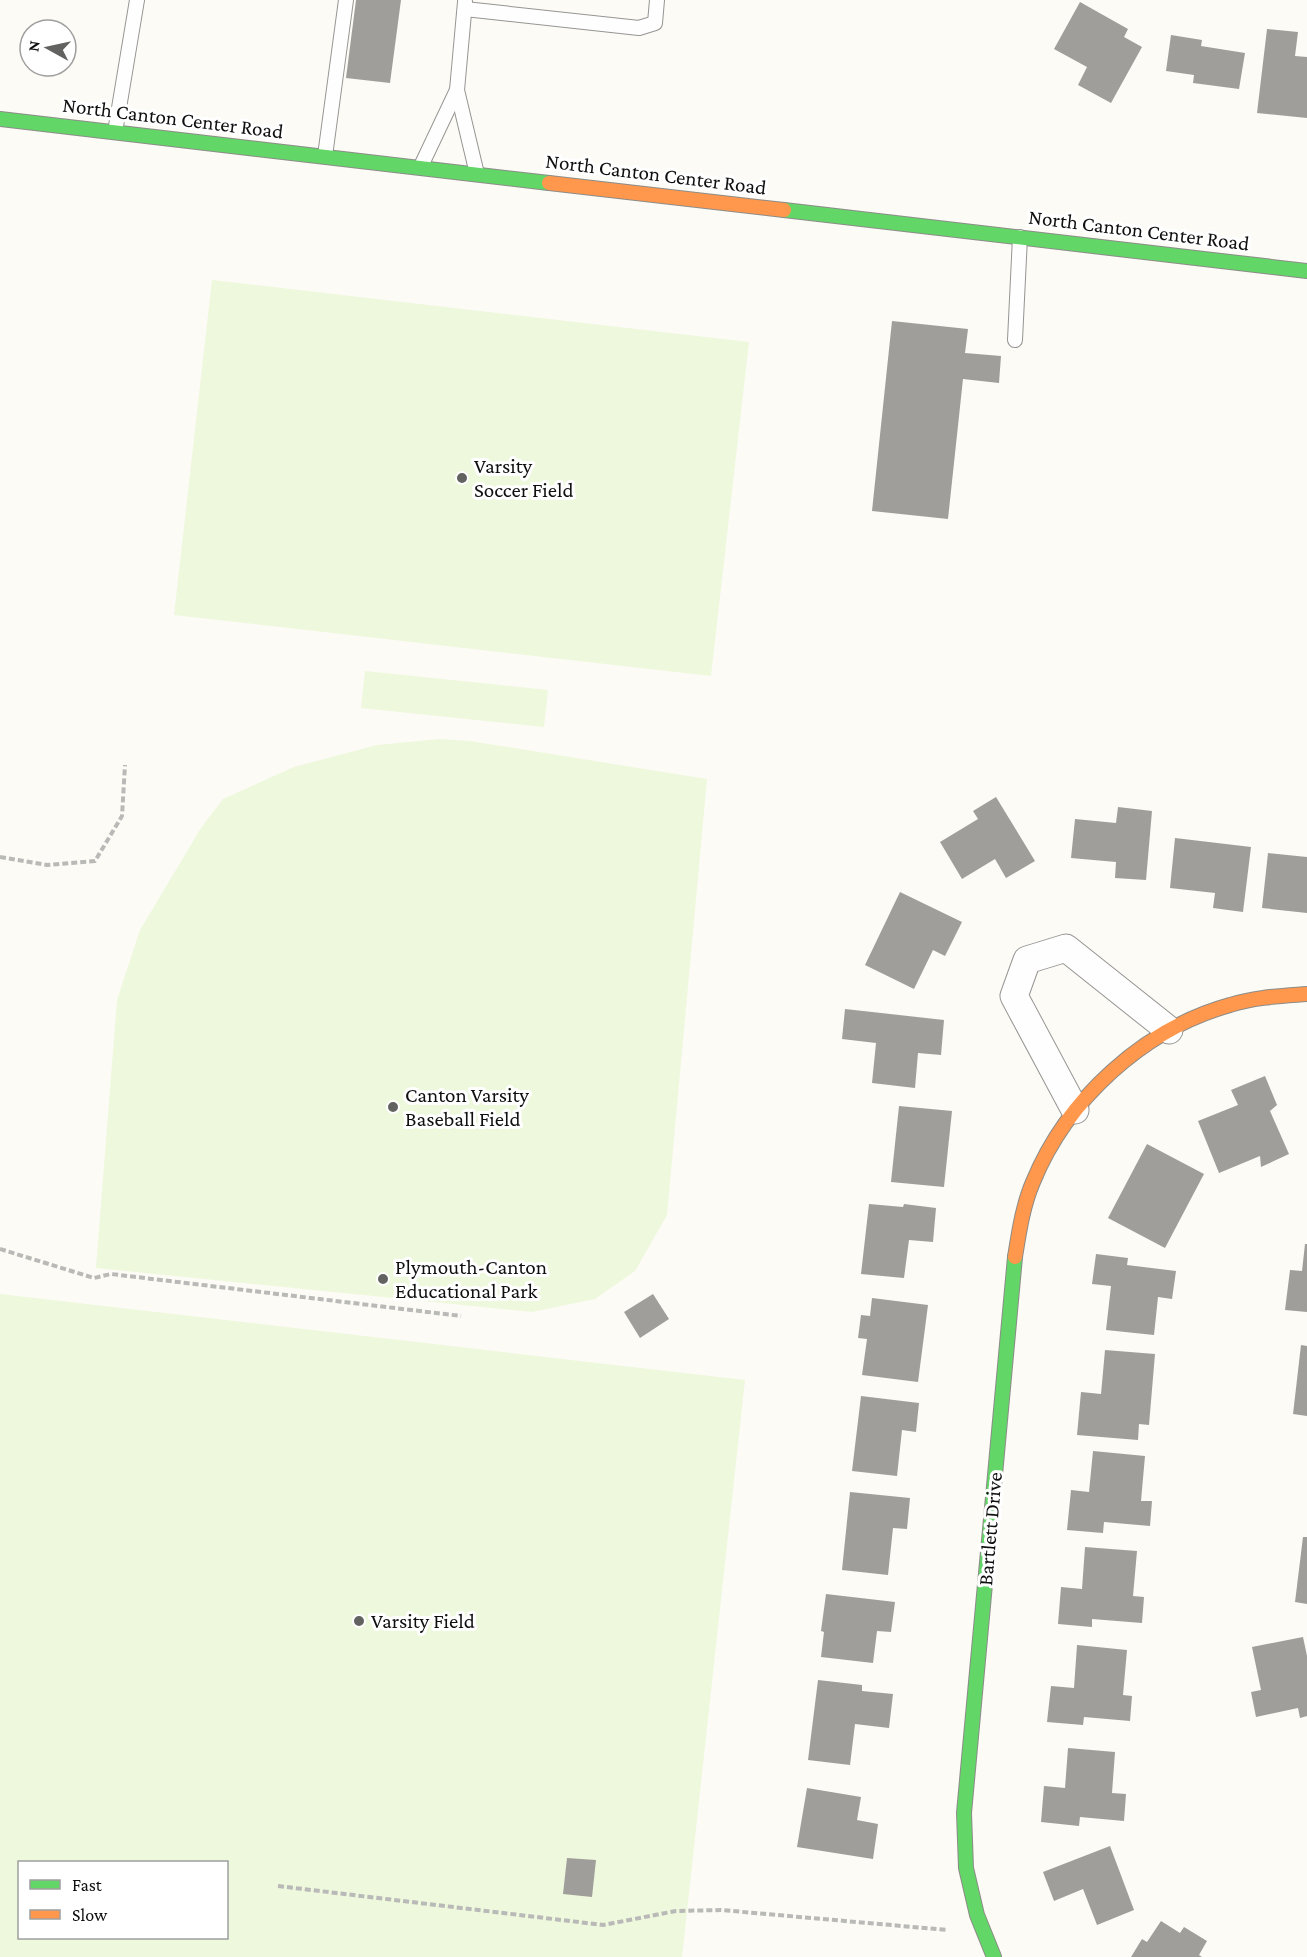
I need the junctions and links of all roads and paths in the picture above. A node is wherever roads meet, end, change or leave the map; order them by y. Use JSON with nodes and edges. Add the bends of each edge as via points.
{"nodes":[{"id":1,"x":137,"y":0,"type":"edge"},
{"id":2,"x":346,"y":0,"type":"edge"},
{"id":3,"x":657,"y":0,"type":"edge"},
{"id":4,"x":465,"y":5,"type":"edge"},
{"id":5,"x":457,"y":90,"type":"junction"},
{"id":6,"x":0,"y":119,"type":"edge"},
{"id":7,"x":115,"y":132,"type":"junction"},
{"id":8,"x":325,"y":156,"type":"junction"},
{"id":9,"x":420,"y":168,"type":"junction"},
{"id":10,"x":477,"y":174,"type":"junction"},
{"id":11,"x":1020,"y":237,"type":"junction"},
{"id":12,"x":1307,"y":271,"type":"edge"},
{"id":13,"x":1015,"y":340,"type":"dead end"},
{"id":14,"x":124,"y":765,"type":"dead end"},
{"id":15,"x":0,"y":857,"type":"edge"},
{"id":16,"x":1307,"y":994,"type":"edge"},
{"id":17,"x":1169,"y":1030,"type":"junction"},
{"id":18,"x":1075,"y":1110,"type":"junction"},
{"id":19,"x":0,"y":1249,"type":"edge"},
{"id":20,"x":461,"y":1316,"type":"dead end"},
{"id":21,"x":278,"y":1886,"type":"dead end"},
{"id":22,"x":977,"y":1915,"type":"junction"},
{"id":23,"x":994,"y":1957,"type":"edge"}],
"edges":[{"from":1,"to":7,"type":"lane"},
{"from":2,"to":8,"type":"lane"},
{"from":3,"to":4,"type":"lane","via":[[655,23],[639,28]]},
{"from":4,"to":5,"type":"lane"},
{"from":5,"to":9,"type":"lane"},
{"from":5,"to":10,"type":"lane"},
{"from":6,"to":7,"type":"street","name":"North Canton Center Road"},
{"from":7,"to":8,"type":"street","name":"North Canton Center Road"},
{"from":8,"to":9,"type":"street","name":"North Canton Center Road"},
{"from":9,"to":10,"type":"street","name":"North Canton Center Road"},
{"from":10,"to":11,"type":"street","name":"North Canton Center Road"},
{"from":11,"to":12,"type":"street","name":"North Canton Center Road"},
{"from":11,"to":13,"type":"lane"},
{"from":14,"to":15,"type":"path","via":[[122,816],[94,861],[47,865]]},
{"from":16,"to":17,"type":"street","name":"Bartlett Drive","via":[[1268,996],[1224,1006]]},
{"from":17,"to":18,"type":"street","name":"Bartlett Drive","via":[[1127,1060]]},
{"from":17,"to":18,"type":"street","via":[[1066,948],[1027,960],[1014,996]]},
{"from":18,"to":22,"type":"street","name":"Bartlett Drive","via":[[1047,1150],[1034,1179],[1014,1260],[964,1812],[966,1868]]},
{"from":19,"to":20,"type":"path","via":[[94,1278],[111,1274]]},
{"from":21,"to":22,"type":"path","via":[[603,1925],[676,1911],[721,1910],[946,1930]]},
{"from":22,"to":23,"type":"street","name":"Bartlett Drive"}]}
